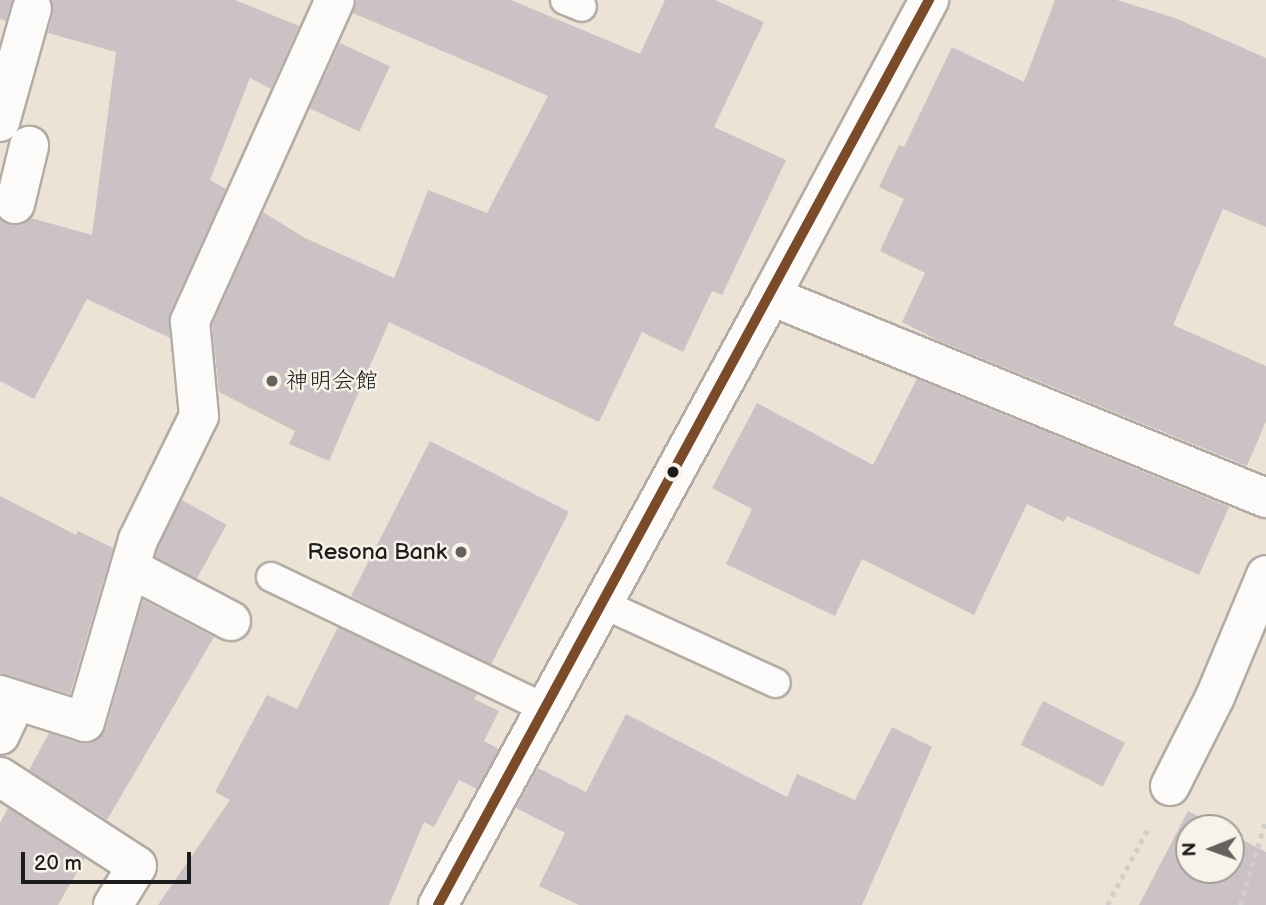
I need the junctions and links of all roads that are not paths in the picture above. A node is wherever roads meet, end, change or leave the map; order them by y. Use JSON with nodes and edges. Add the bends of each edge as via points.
{"nodes":[{"id":1,"x":335,"y":0,"type":"edge"},
{"id":2,"x":929,"y":0,"type":"edge"},
{"id":3,"x":32,"y":8,"type":"dead end"},
{"id":4,"x":0,"y":122,"type":"edge"},
{"id":5,"x":27,"y":145,"type":"edge"},
{"id":6,"x":15,"y":204,"type":"dead end"},
{"id":7,"x":771,"y":296,"type":"junction"},
{"id":8,"x":1266,"y":498,"type":"edge"},
{"id":9,"x":130,"y":568,"type":"junction"},
{"id":10,"x":1266,"y":575,"type":"edge"},
{"id":11,"x":271,"y":577,"type":"dead end"},
{"id":12,"x":601,"y":603,"type":"junction"},
{"id":13,"x":231,"y":621,"type":"dead end"},
{"id":14,"x":776,"y":683,"type":"dead end"},
{"id":15,"x":8,"y":698,"type":"edge"},
{"id":16,"x":545,"y":708,"type":"junction"},
{"id":17,"x":0,"y":735,"type":"edge"},
{"id":18,"x":0,"y":776,"type":"edge"},
{"id":19,"x":1170,"y":786,"type":"road end"},
{"id":20,"x":113,"y":905,"type":"edge"},
{"id":21,"x":438,"y":905,"type":"edge"}],
"edges":[{"from":1,"to":9,"type":"street","via":[[190,321],[199,416],[138,540]]},
{"from":2,"to":7,"type":"street"},
{"from":3,"to":4,"type":"street"},
{"from":5,"to":6,"type":"street"},
{"from":7,"to":8,"type":"street"},
{"from":7,"to":12,"type":"street"},
{"from":9,"to":13,"type":"street"},
{"from":9,"to":15,"type":"street","via":[[85,722]]},
{"from":10,"to":19,"type":"street","via":[[1215,697]]},
{"from":11,"to":16,"type":"lane"},
{"from":12,"to":14,"type":"lane"},
{"from":12,"to":16,"type":"street"},
{"from":15,"to":17,"type":"street"},
{"from":16,"to":21,"type":"street"},
{"from":18,"to":20,"type":"street","via":[[137,866]]}]}
